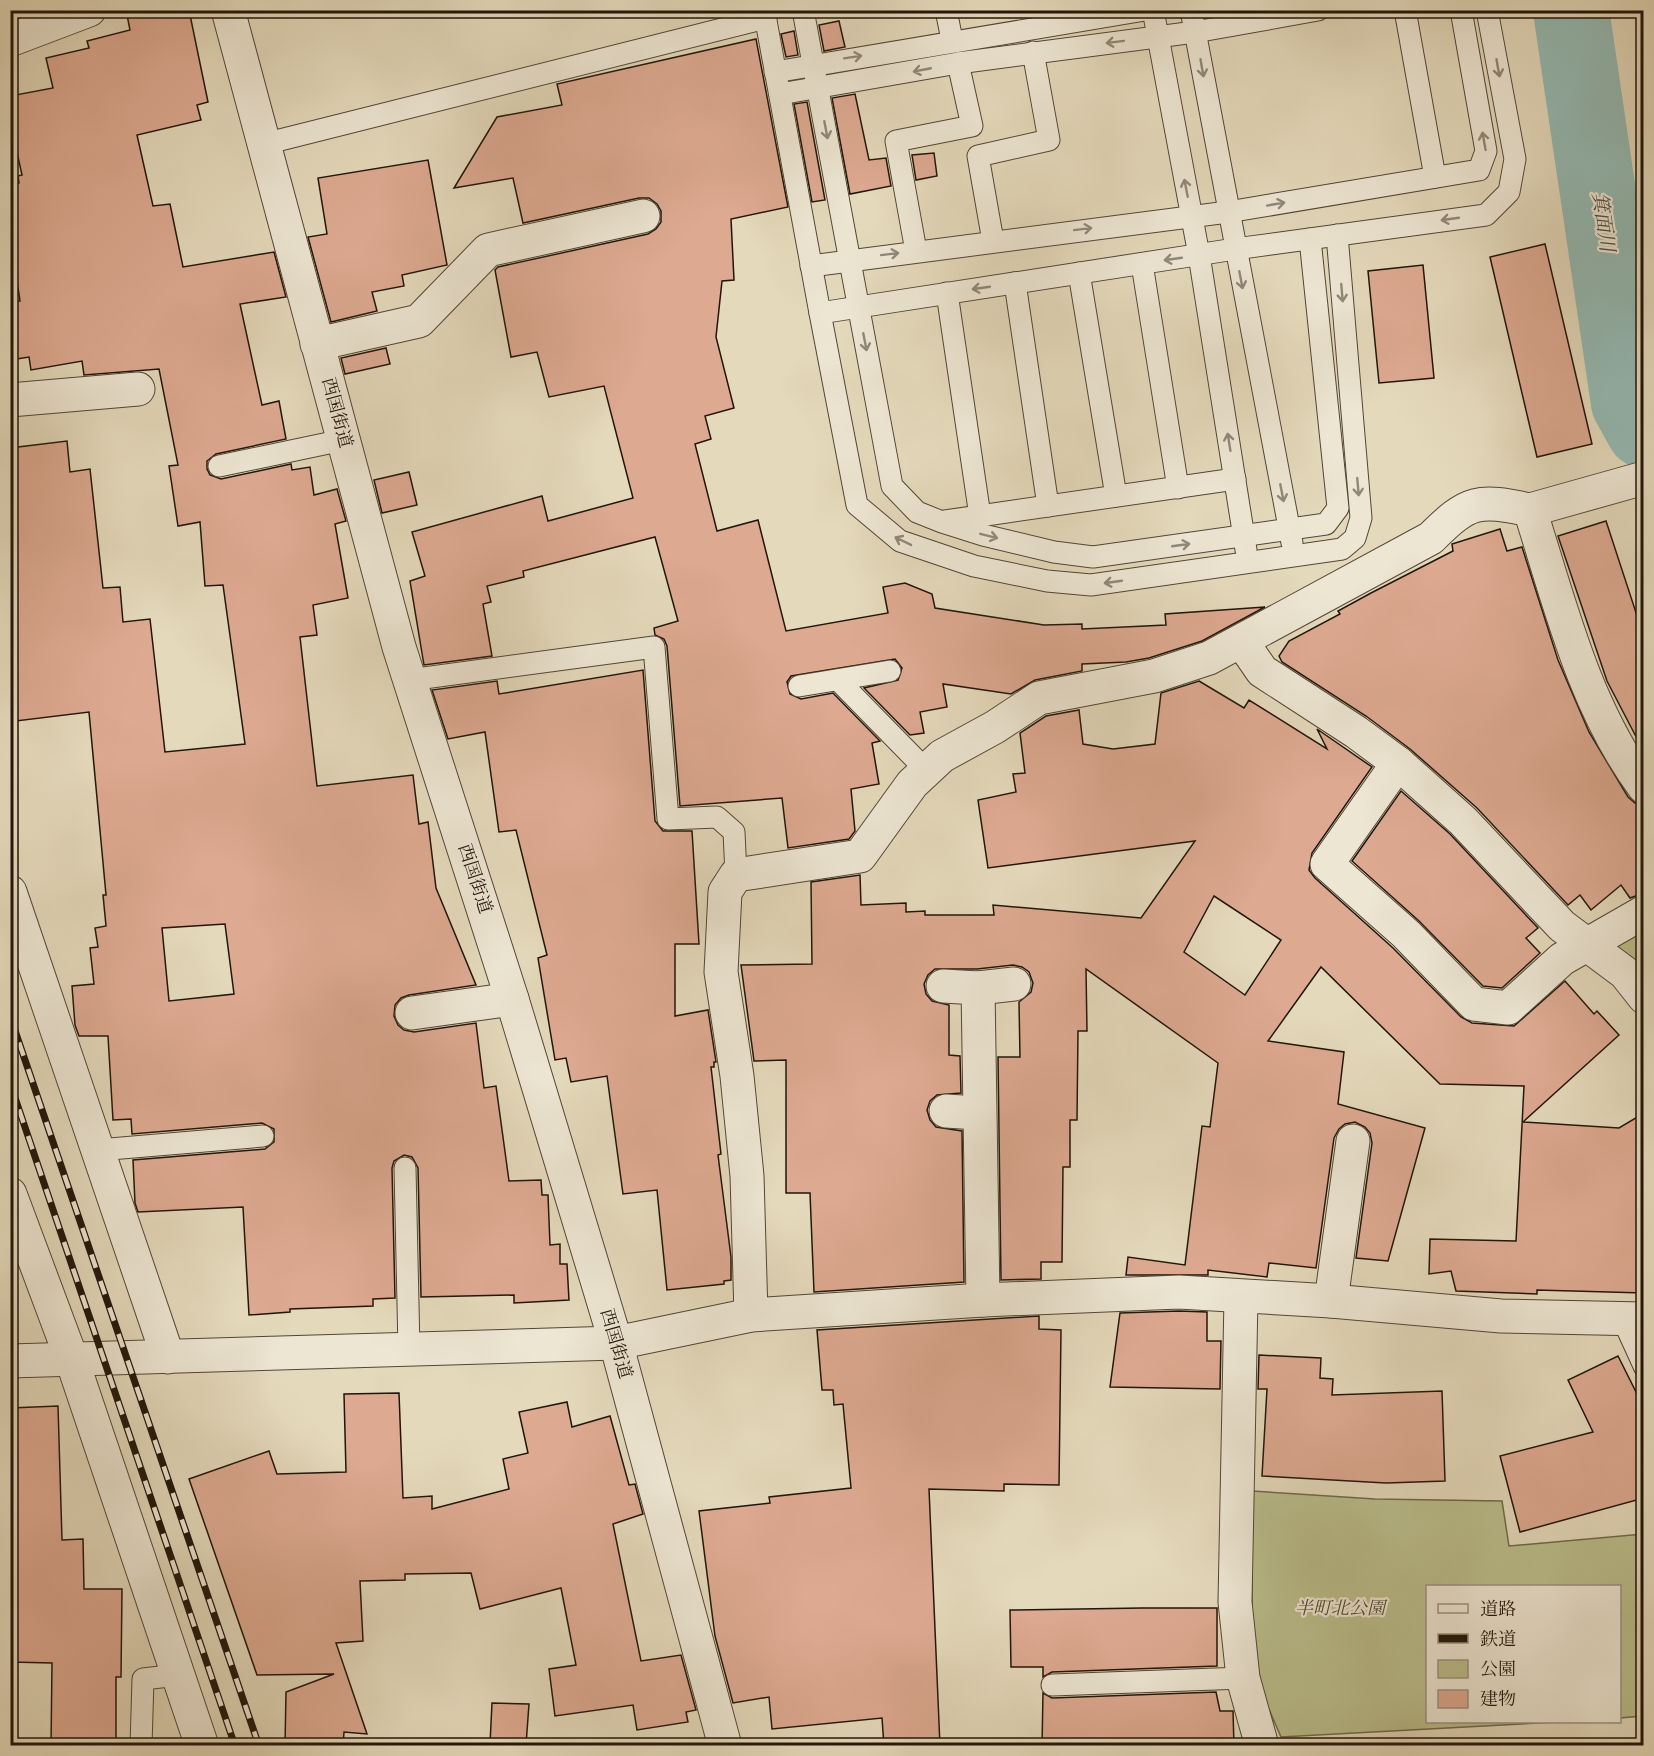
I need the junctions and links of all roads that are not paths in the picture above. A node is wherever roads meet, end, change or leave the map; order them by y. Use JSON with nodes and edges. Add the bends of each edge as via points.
{"nodes":[{"id":1,"x":89,"y":10,"type":"edge"},
{"id":2,"x":228,"y":10,"type":"edge"},
{"id":3,"x":803,"y":10,"type":"edge"},
{"id":4,"x":946,"y":10,"type":"edge"},
{"id":5,"x":1145,"y":10,"type":"edge"},
{"id":6,"x":1153,"y":10,"type":"edge"},
{"id":7,"x":1191,"y":10,"type":"edge"},
{"id":8,"x":1318,"y":10,"type":"edge"},
{"id":9,"x":1406,"y":10,"type":"edge"},
{"id":10,"x":1461,"y":10,"type":"edge"},
{"id":11,"x":1487,"y":10,"type":"edge"},
{"id":12,"x":765,"y":14,"type":"edge"},
{"id":13,"x":1026,"y":20,"type":"edge"},
{"id":14,"x":1195,"y":32,"type":"junction"},
{"id":15,"x":1157,"y":36,"type":"junction"},
{"id":16,"x":10,"y":40,"type":"edge"},
{"id":17,"x":952,"y":40,"type":"junction"},
{"id":18,"x":1033,"y":52,"type":"junction"},
{"id":19,"x":958,"y":63,"type":"junction"},
{"id":20,"x":813,"y":64,"type":"junction"},
{"id":21,"x":775,"y":72,"type":"junction"},
{"id":22,"x":818,"y":89,"type":"junction"},
{"id":23,"x":780,"y":94,"type":"junction"},
{"id":24,"x":264,"y":144,"type":"junction"},
{"id":25,"x":1435,"y":177,"type":"junction"},
{"id":26,"x":1228,"y":212,"type":"junction"},
{"id":27,"x":1191,"y":215,"type":"junction"},
{"id":28,"x":643,"y":216,"type":"dead end"},
{"id":29,"x":1337,"y":235,"type":"junction"},
{"id":30,"x":1310,"y":239,"type":"junction"},
{"id":31,"x":993,"y":241,"type":"junction"},
{"id":32,"x":1235,"y":249,"type":"junction"},
{"id":33,"x":916,"y":251,"type":"junction"},
{"id":34,"x":1199,"y":255,"type":"junction"},
{"id":35,"x":851,"y":259,"type":"junction"},
{"id":36,"x":1142,"y":264,"type":"junction"},
{"id":37,"x":811,"y":267,"type":"junction"},
{"id":38,"x":1079,"y":273,"type":"junction"},
{"id":39,"x":1014,"y":283,"type":"junction"},
{"id":40,"x":947,"y":293,"type":"junction"},
{"id":41,"x":858,"y":306,"type":"junction"},
{"id":42,"x":819,"y":313,"type":"junction"},
{"id":43,"x":317,"y":344,"type":"junction"},
{"id":44,"x":138,"y":389,"type":"dead end"},
{"id":45,"x":10,"y":400,"type":"edge"},
{"id":46,"x":343,"y":440,"type":"junction"},
{"id":47,"x":219,"y":466,"type":"dead end"},
{"id":48,"x":1644,"y":478,"type":"edge"},
{"id":49,"x":1235,"y":479,"type":"junction"},
{"id":50,"x":1178,"y":488,"type":"junction"},
{"id":51,"x":1116,"y":496,"type":"junction"},
{"id":52,"x":1048,"y":506,"type":"junction"},
{"id":53,"x":1530,"y":510,"type":"junction"},
{"id":54,"x":980,"y":516,"type":"junction"},
{"id":55,"x":942,"y":522,"type":"junction"},
{"id":56,"x":1289,"y":529,"type":"junction"},
{"id":57,"x":1244,"y":536,"type":"junction"},
{"id":58,"x":1294,"y":556,"type":"junction"},
{"id":59,"x":1248,"y":562,"type":"junction"},
{"id":60,"x":1242,"y":642,"type":"junction"},
{"id":61,"x":890,"y":672,"type":"dead end"},
{"id":62,"x":409,"y":680,"type":"junction"},
{"id":63,"x":838,"y":680,"type":"junction"},
{"id":64,"x":799,"y":686,"type":"dead end"},
{"id":65,"x":1398,"y":764,"type":"junction"},
{"id":66,"x":927,"y":771,"type":"junction"},
{"id":67,"x":1644,"y":787,"type":"edge"},
{"id":68,"x":736,"y":875,"type":"junction"},
{"id":69,"x":10,"y":892,"type":"edge"},
{"id":70,"x":1644,"y":912,"type":"edge"},
{"id":71,"x":1589,"y":945,"type":"junction"},
{"id":72,"x":1014,"y":984,"type":"dead end"},
{"id":73,"x":943,"y":987,"type":"dead end"},
{"id":74,"x":978,"y":988,"type":"junction"},
{"id":75,"x":1644,"y":996,"type":"edge"},
{"id":76,"x":512,"y":999,"type":"junction"},
{"id":77,"x":412,"y":1013,"type":"dead end"},
{"id":78,"x":946,"y":1111,"type":"dead end"},
{"id":79,"x":978,"y":1113,"type":"junction"},
{"id":80,"x":263,"y":1136,"type":"dead end"},
{"id":81,"x":1353,"y":1141,"type":"dead end"},
{"id":82,"x":98,"y":1150,"type":"junction"},
{"id":83,"x":405,"y":1168,"type":"dead end"},
{"id":84,"x":10,"y":1194,"type":"edge"},
{"id":85,"x":1241,"y":1298,"type":"junction"},
{"id":86,"x":983,"y":1300,"type":"junction"},
{"id":87,"x":1331,"y":1301,"type":"junction"},
{"id":88,"x":751,"y":1315,"type":"junction"},
{"id":89,"x":1633,"y":1320,"type":"edge"},
{"id":90,"x":616,"y":1343,"type":"junction"},
{"id":91,"x":409,"y":1349,"type":"junction"},
{"id":92,"x":168,"y":1357,"type":"junction"},
{"id":93,"x":72,"y":1360,"type":"junction"},
{"id":94,"x":10,"y":1362,"type":"edge"},
{"id":95,"x":1644,"y":1366,"type":"edge"},
{"id":96,"x":178,"y":1675,"type":"junction"},
{"id":97,"x":1243,"y":1678,"type":"junction"},
{"id":98,"x":1052,"y":1685,"type":"dead end"},
{"id":99,"x":141,"y":1746,"type":"edge"},
{"id":100,"x":202,"y":1746,"type":"edge"},
{"id":101,"x":725,"y":1746,"type":"edge"},
{"id":102,"x":1262,"y":1746,"type":"edge"}],
"edges":[{"from":1,"to":16,"type":"street"},
{"from":2,"to":24,"type":"street","name":"西国街道"},
{"from":3,"to":20,"type":"lane"},
{"from":4,"to":17,"type":"lane"},
{"from":5,"to":13,"type":"lane"},
{"from":6,"to":15,"type":"lane"},
{"from":7,"to":14,"type":"lane"},
{"from":8,"to":14,"type":"lane"},
{"from":9,"to":25,"type":"lane"},
{"from":25,"to":10,"type":"lane","one_way":true,"via":[[1479,170],[1486,151]]},
{"from":11,"to":29,"type":"lane","one_way":true,"via":[[1515,159],[1509,192],[1486,215]]},
{"from":12,"to":21,"type":"lane"},
{"from":12,"to":24,"type":"lane"},
{"from":13,"to":17,"type":"lane"},
{"from":14,"to":15,"type":"lane"},
{"from":14,"to":26,"type":"lane","one_way":true},
{"from":15,"to":18,"type":"lane","one_way":true},
{"from":27,"to":15,"type":"lane","one_way":true},
{"from":20,"to":17,"type":"lane","one_way":true},
{"from":18,"to":19,"type":"lane"},
{"from":18,"to":31,"type":"lane","via":[[1049,140],[978,156]]},
{"from":19,"to":22,"type":"lane","one_way":true},
{"from":19,"to":33,"type":"lane","via":[[972,126],[896,141]]},
{"from":20,"to":21,"type":"lane"},
{"from":20,"to":22,"type":"lane"},
{"from":21,"to":23,"type":"lane"},
{"from":22,"to":23,"type":"lane"},
{"from":22,"to":35,"type":"lane","one_way":true},
{"from":23,"to":37,"type":"lane"},
{"from":24,"to":43,"type":"street","name":"西国街道"},
{"from":26,"to":25,"type":"lane","one_way":true},
{"from":26,"to":27,"type":"lane"},
{"from":26,"to":32,"type":"lane"},
{"from":31,"to":27,"type":"lane","one_way":true},
{"from":27,"to":34,"type":"lane"},
{"from":28,"to":43,"type":"street","via":[[488,250],[419,321]]},
{"from":29,"to":30,"type":"lane"},
{"from":29,"to":58,"type":"lane","one_way":true,"via":[[1361,518],[1355,538],[1342,549]]},
{"from":30,"to":32,"type":"lane"},
{"from":30,"to":56,"type":"lane","via":[[1338,508],[1326,524]]},
{"from":31,"to":33,"type":"lane"},
{"from":32,"to":34,"type":"lane"},
{"from":32,"to":56,"type":"lane","one_way":true},
{"from":35,"to":33,"type":"lane","one_way":true},
{"from":34,"to":36,"type":"lane","one_way":true},
{"from":49,"to":34,"type":"lane","one_way":true},
{"from":35,"to":37,"type":"lane"},
{"from":35,"to":41,"type":"lane"},
{"from":36,"to":38,"type":"lane"},
{"from":36,"to":50,"type":"lane"},
{"from":37,"to":42,"type":"lane"},
{"from":38,"to":39,"type":"lane"},
{"from":38,"to":51,"type":"lane"},
{"from":39,"to":40,"type":"lane","one_way":true},
{"from":39,"to":52,"type":"lane"},
{"from":40,"to":41,"type":"lane"},
{"from":40,"to":54,"type":"lane"},
{"from":41,"to":42,"type":"lane"},
{"from":41,"to":55,"type":"lane","one_way":true,"via":[[892,486],[918,512]]},
{"from":59,"to":42,"type":"lane","one_way":true,"via":[[1091,585],[1047,581],[974,566],[900,541],[856,505]]},
{"from":43,"to":46,"type":"street","name":"西国街道"},
{"from":44,"to":45,"type":"street"},
{"from":46,"to":47,"type":"lane"},
{"from":46,"to":62,"type":"street","name":"西国街道"},
{"from":48,"to":53,"type":"street"},
{"from":49,"to":50,"type":"lane"},
{"from":49,"to":57,"type":"lane"},
{"from":50,"to":51,"type":"lane"},
{"from":51,"to":52,"type":"lane"},
{"from":52,"to":54,"type":"lane"},
{"from":53,"to":60,"type":"street","via":[[1491,502],[1457,512],[1431,538]]},
{"from":53,"to":67,"type":"street","via":[[1592,694],[1622,757]]},
{"from":54,"to":55,"type":"lane"},
{"from":55,"to":57,"type":"lane","one_way":true,"via":[[1013,543],[1093,557]]},
{"from":56,"to":57,"type":"lane"},
{"from":56,"to":58,"type":"lane"},
{"from":57,"to":59,"type":"lane"},
{"from":58,"to":59,"type":"lane"},
{"from":60,"to":65,"type":"street","via":[[1262,671]]},
{"from":60,"to":66,"type":"street","via":[[1209,658],[1154,676],[1039,698],[942,756]]},
{"from":61,"to":63,"type":"lane"},
{"from":62,"to":68,"type":"lane","via":[[654,647],[668,819],[717,817],[734,832]]},
{"from":62,"to":76,"type":"street","name":"西国街道"},
{"from":63,"to":64,"type":"lane"},
{"from":63,"to":66,"type":"lane"},
{"from":65,"to":71,"type":"street","via":[[1463,821],[1562,926]]},
{"from":65,"to":71,"type":"street","via":[[1327,864],[1406,934],[1474,1004],[1508,1008],[1562,959]]},
{"from":66,"to":68,"type":"street","via":[[912,784],[860,856]]},
{"from":68,"to":88,"type":"street","via":[[725,892],[721,972],[747,1176]]},
{"from":69,"to":82,"type":"street"},
{"from":70,"to":71,"type":"street"},
{"from":71,"to":75,"type":"street","via":[[1625,973]]},
{"from":72,"to":74,"type":"street"},
{"from":73,"to":74,"type":"street"},
{"from":74,"to":79,"type":"street"},
{"from":76,"to":77,"type":"street"},
{"from":76,"to":90,"type":"street","name":"西国街道"},
{"from":78,"to":79,"type":"street"},
{"from":79,"to":86,"type":"street"},
{"from":80,"to":82,"type":"lane"},
{"from":81,"to":87,"type":"street"},
{"from":82,"to":92,"type":"street"},
{"from":83,"to":91,"type":"lane"},
{"from":84,"to":93,"type":"street"},
{"from":85,"to":86,"type":"street","via":[[1179,1292]]},
{"from":85,"to":87,"type":"street"},
{"from":85,"to":97,"type":"street","via":[[1235,1602]]},
{"from":86,"to":88,"type":"street"},
{"from":87,"to":89,"type":"street","via":[[1501,1316]]},
{"from":88,"to":90,"type":"street"},
{"from":89,"to":95,"type":"lane"},
{"from":90,"to":91,"type":"street"},
{"from":90,"to":101,"type":"street","name":"西国街道"},
{"from":91,"to":92,"type":"street"},
{"from":92,"to":93,"type":"street"},
{"from":93,"to":94,"type":"street"},
{"from":93,"to":96,"type":"street"},
{"from":96,"to":99,"type":"lane","via":[[143,1680]]},
{"from":96,"to":100,"type":"street"},
{"from":97,"to":98,"type":"lane"},
{"from":97,"to":102,"type":"street"}]}
